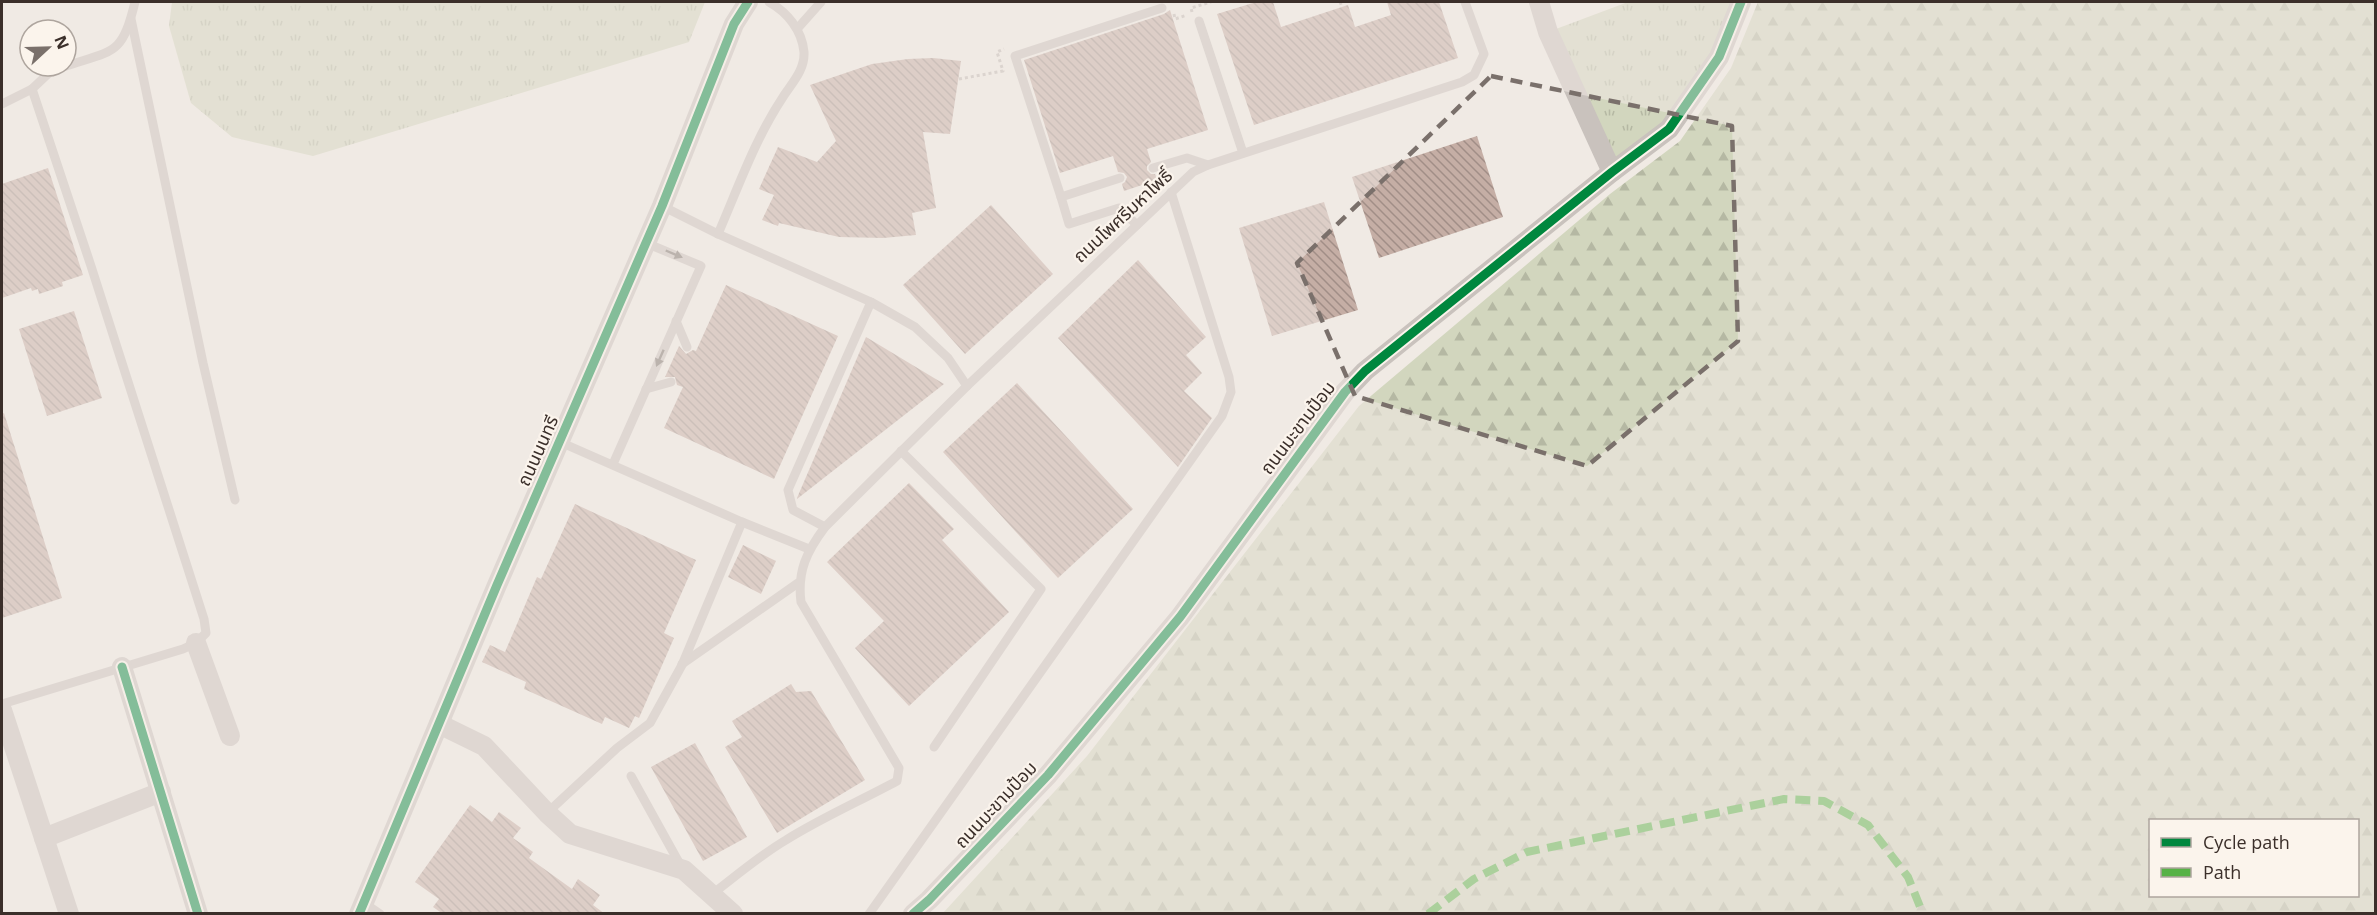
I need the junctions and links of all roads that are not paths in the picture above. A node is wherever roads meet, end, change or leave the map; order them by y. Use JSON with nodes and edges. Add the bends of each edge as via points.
{"nodes":[{"id":1,"x":135,"y":2,"type":"edge"},
{"id":2,"x":734,"y":2,"type":"edge"},
{"id":3,"x":748,"y":2,"type":"edge"},
{"id":4,"x":768,"y":2,"type":"edge"},
{"id":5,"x":821,"y":2,"type":"edge"},
{"id":6,"x":1466,"y":2,"type":"edge"},
{"id":7,"x":1539,"y":2,"type":"edge"},
{"id":8,"x":1741,"y":2,"type":"edge"},
{"id":9,"x":1162,"y":8,"type":"dead end"},
{"id":10,"x":131,"y":19,"type":"junction"},
{"id":11,"x":1199,"y":21,"type":"dead end"},
{"id":12,"x":734,"y":24,"type":"junction"},
{"id":13,"x":797,"y":29,"type":"junction"},
{"id":14,"x":78,"y":62,"type":"edge"},
{"id":15,"x":44,"y":78,"type":"edge"},
{"id":16,"x":32,"y":89,"type":"junction"},
{"id":17,"x":2,"y":104,"type":"edge"},
{"id":18,"x":1243,"y":153,"type":"junction"},
{"id":19,"x":1208,"y":165,"type":"junction"},
{"id":20,"x":1153,"y":168,"type":"dead end"},
{"id":21,"x":1612,"y":172,"type":"junction"},
{"id":22,"x":1120,"y":178,"type":"dead end"},
{"id":23,"x":1171,"y":192,"type":"junction"},
{"id":24,"x":1061,"y":197,"type":"junction"},
{"id":25,"x":662,"y":206,"type":"junction"},
{"id":26,"x":1137,"y":225,"type":"junction"},
{"id":27,"x":718,"y":234,"type":"junction"},
{"id":28,"x":646,"y":243,"type":"junction"},
{"id":29,"x":871,"y":302,"type":"junction"},
{"id":30,"x":676,"y":321,"type":"junction"},
{"id":31,"x":687,"y":347,"type":"dead end"},
{"id":32,"x":671,"y":382,"type":"dead end"},
{"id":33,"x":967,"y":386,"type":"junction"},
{"id":34,"x":646,"y":389,"type":"junction"},
{"id":35,"x":560,"y":442,"type":"junction"},
{"id":36,"x":901,"y":451,"type":"junction"},
{"id":37,"x":613,"y":464,"type":"junction"},
{"id":38,"x":235,"y":500,"type":"dead end"},
{"id":39,"x":742,"y":522,"type":"junction"},
{"id":40,"x":825,"y":527,"type":"junction"},
{"id":41,"x":809,"y":549,"type":"junction"},
{"id":42,"x":798,"y":583,"type":"junction"},
{"id":43,"x":196,"y":643,"type":"junction"},
{"id":44,"x":682,"y":664,"type":"junction"},
{"id":45,"x":122,"y":667,"type":"junction"},
{"id":46,"x":2,"y":704,"type":"edge"},
{"id":47,"x":2,"y":710,"type":"edge"},
{"id":48,"x":439,"y":724,"type":"junction"},
{"id":49,"x":230,"y":736,"type":"dead end"},
{"id":50,"x":934,"y":747,"type":"dead end"},
{"id":51,"x":631,"y":776,"type":"dead end"},
{"id":52,"x":162,"y":792,"type":"junction"},
{"id":53,"x":547,"y":813,"type":"junction"},
{"id":54,"x":44,"y":838,"type":"junction"},
{"id":55,"x":684,"y":870,"type":"junction"},
{"id":56,"x":711,"y":895,"type":"junction"},
{"id":57,"x":368,"y":910,"type":"edge"},
{"id":58,"x":196,"y":913,"type":"edge"},
{"id":59,"x":69,"y":914,"type":"edge"},
{"id":60,"x":733,"y":914,"type":"edge"},
{"id":61,"x":869,"y":914,"type":"edge"},
{"id":62,"x":913,"y":914,"type":"edge"}],
"edges":[{"from":1,"to":10,"type":"lane"},
{"from":2,"to":12,"type":"street","name":"ถนนนนทรี"},
{"from":3,"to":12,"type":"street","name":"ถนนนนทรี"},
{"from":4,"to":13,"type":"lane","via":[[781,9]]},
{"from":5,"to":13,"type":"lane"},
{"from":6,"to":18,"type":"lane","name":"ถนนโพศรีมหาโพธิ์","via":[[1484,54],[1474,75]]},
{"from":7,"to":21,"type":"street","via":[[1548,33]]},
{"from":8,"to":21,"type":"street","name":"ถนนมะขามป้อม","via":[[1719,57],[1669,129]]},
{"from":9,"to":24,"type":"lane","via":[[1015,56]]},
{"from":10,"to":14,"type":"lane","via":[[128,32],[114,50]]},
{"from":10,"to":38,"type":"lane"},
{"from":11,"to":18,"type":"lane"},
{"from":12,"to":25,"type":"street","name":"ถนนนนทรี"},
{"from":13,"to":27,"type":"lane","via":[[804,52],[802,68],[768,119]]},
{"from":15,"to":16,"type":"lane"},
{"from":16,"to":17,"type":"lane"},
{"from":16,"to":43,"type":"lane","via":[[204,619],[206,633]]},
{"from":18,"to":19,"type":"lane","name":"ถนนโพศรีมหาโพธิ์"},
{"from":19,"to":20,"type":"lane","via":[[1187,158]]},
{"from":19,"to":23,"type":"lane","name":"ถนนโพศรีมหาโพธิ์","via":[[1193,172]]},
{"from":21,"to":62,"type":"street","name":"ถนนมะขามป้อม","via":[[1365,371],[1345,392],[1180,617],[1048,775]]},
{"from":22,"to":24,"type":"lane"},
{"from":23,"to":26,"type":"lane","name":"ถนนโพศรีมหาโพธิ์"},
{"from":23,"to":61,"type":"lane","via":[[1229,377],[1231,392],[1222,416]]},
{"from":24,"to":26,"type":"lane","via":[[1069,224],[1119,208]]},
{"from":25,"to":27,"type":"lane"},
{"from":25,"to":28,"type":"street","name":"ถนนนนทรี"},
{"from":26,"to":33,"type":"lane","name":"ถนนโพศรีมหาโพธิ์"},
{"from":27,"to":29,"type":"lane"},
{"from":28,"to":30,"type":"lane","one_way":true,"via":[[701,266]]},
{"from":28,"to":35,"type":"street","name":"ถนนนนทรี"},
{"from":29,"to":33,"type":"lane","via":[[915,327],[948,358]]},
{"from":29,"to":40,"type":"lane","via":[[788,490],[793,510]]},
{"from":30,"to":31,"type":"lane"},
{"from":30,"to":34,"type":"lane","one_way":true},
{"from":32,"to":34,"type":"lane"},
{"from":33,"to":36,"type":"lane","name":"ถนนโพศรีมหาโพธิ์"},
{"from":34,"to":37,"type":"lane"},
{"from":35,"to":37,"type":"lane"},
{"from":35,"to":48,"type":"street","name":"ถนนนนทรี"},
{"from":36,"to":40,"type":"lane","name":"ถนนโพศรีมหาโพธิ์"},
{"from":36,"to":50,"type":"lane","via":[[1041,590]]},
{"from":37,"to":39,"type":"lane"},
{"from":39,"to":41,"type":"lane"},
{"from":39,"to":44,"type":"lane"},
{"from":40,"to":41,"type":"lane","name":"ถนนโพศรีมหาโพธิ์"},
{"from":41,"to":42,"type":"lane","name":"ถนนโพศรีมหาโพธิ์"},
{"from":42,"to":44,"type":"lane"},
{"from":42,"to":56,"type":"lane","via":[[801,602],[899,768],[899,777],[787,839]]},
{"from":43,"to":45,"type":"lane"},
{"from":43,"to":49,"type":"street"},
{"from":44,"to":53,"type":"lane","via":[[650,723]]},
{"from":45,"to":46,"type":"lane"},
{"from":45,"to":52,"type":"street"},
{"from":47,"to":54,"type":"street"},
{"from":48,"to":53,"type":"street","via":[[484,746]]},
{"from":48,"to":57,"type":"street","name":"ถนนนนทรี"},
{"from":51,"to":55,"type":"lane"},
{"from":52,"to":54,"type":"street"},
{"from":52,"to":58,"type":"street"},
{"from":53,"to":55,"type":"street","via":[[570,834]]},
{"from":54,"to":59,"type":"street"},
{"from":55,"to":56,"type":"street"},
{"from":56,"to":60,"type":"street"}]}
